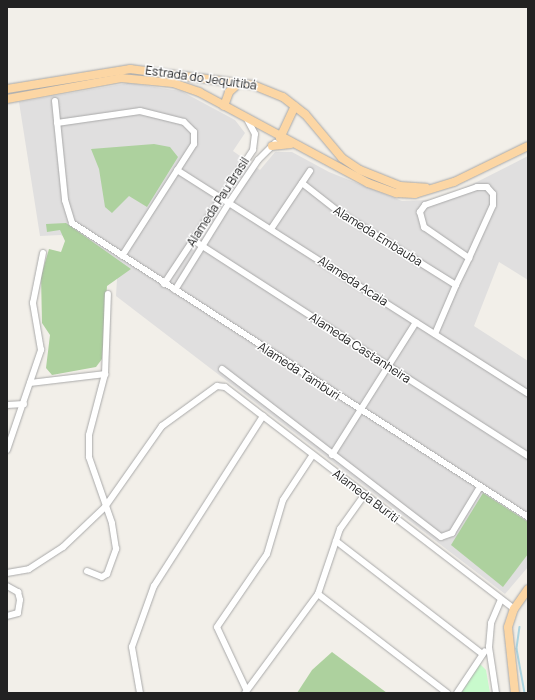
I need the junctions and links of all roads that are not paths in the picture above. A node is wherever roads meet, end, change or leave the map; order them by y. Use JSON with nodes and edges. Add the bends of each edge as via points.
{"nodes":[{"id":1,"x":239,"y":83,"type":"junction"},
{"id":2,"x":7,"y":89,"type":"edge"},
{"id":3,"x":7,"y":99,"type":"edge"},
{"id":4,"x":55,"y":101,"type":"dead end"},
{"id":5,"x":224,"y":106,"type":"junction"},
{"id":6,"x":295,"y":106,"type":"junction"},
{"id":7,"x":246,"y":118,"type":"junction"},
{"id":8,"x":57,"y":123,"type":"junction"},
{"id":9,"x":280,"y":138,"type":"junction"},
{"id":10,"x":298,"y":145,"type":"junction"},
{"id":11,"x":272,"y":146,"type":"junction"},
{"id":12,"x":528,"y":146,"type":"edge"},
{"id":13,"x":253,"y":150,"type":"junction"},
{"id":14,"x":261,"y":157,"type":"junction"},
{"id":15,"x":177,"y":170,"type":"junction"},
{"id":16,"x":310,"y":171,"type":"dead end"},
{"id":17,"x":302,"y":183,"type":"junction"},
{"id":18,"x":432,"y":188,"type":"junction"},
{"id":19,"x":222,"y":197,"type":"junction"},
{"id":20,"x":229,"y":203,"type":"junction"},
{"id":21,"x":271,"y":229,"type":"junction"},
{"id":22,"x":193,"y":240,"type":"junction"},
{"id":23,"x":202,"y":246,"type":"junction"},
{"id":24,"x":43,"y":253,"type":"dead end"},
{"id":25,"x":122,"y":256,"type":"junction"},
{"id":26,"x":469,"y":258,"type":"junction"},
{"id":27,"x":164,"y":284,"type":"junction"},
{"id":28,"x":456,"y":285,"type":"junction"},
{"id":29,"x":174,"y":290,"type":"junction"},
{"id":30,"x":108,"y":294,"type":"dead end"},
{"id":31,"x":416,"y":322,"type":"junction"},
{"id":32,"x":435,"y":334,"type":"junction"},
{"id":33,"x":388,"y":367,"type":"junction"},
{"id":34,"x":222,"y":369,"type":"dead end"},
{"id":35,"x":105,"y":374,"type":"junction"},
{"id":36,"x":30,"y":383,"type":"junction"},
{"id":37,"x":528,"y":394,"type":"edge"},
{"id":38,"x":24,"y":404,"type":"junction"},
{"id":39,"x":7,"y":405,"type":"edge"},
{"id":40,"x":361,"y":410,"type":"junction"},
{"id":41,"x":263,"y":416,"type":"junction"},
{"id":42,"x":10,"y":437,"type":"edge"},
{"id":43,"x":7,"y":450,"type":"edge"},
{"id":44,"x":332,"y":454,"type":"junction"},
{"id":45,"x":312,"y":456,"type":"junction"},
{"id":46,"x":528,"y":456,"type":"edge"},
{"id":47,"x":480,"y":487,"type":"junction"},
{"id":48,"x":365,"y":494,"type":"junction"},
{"id":49,"x":105,"y":508,"type":"junction"},
{"id":50,"x":528,"y":517,"type":"edge"},
{"id":51,"x":336,"y":541,"type":"junction"},
{"id":52,"x":87,"y":571,"type":"dead end"},
{"id":53,"x":7,"y":573,"type":"edge"},
{"id":54,"x":7,"y":586,"type":"edge"},
{"id":55,"x":528,"y":589,"type":"edge"},
{"id":56,"x":318,"y":594,"type":"junction"},
{"id":57,"x":501,"y":600,"type":"junction"},
{"id":58,"x":514,"y":609,"type":"junction"},
{"id":59,"x":7,"y":616,"type":"edge"},
{"id":60,"x":489,"y":647,"type":"junction"},
{"id":61,"x":482,"y":654,"type":"junction"},
{"id":62,"x":245,"y":691,"type":"edge"},
{"id":63,"x":140,"y":693,"type":"edge"},
{"id":64,"x":447,"y":693,"type":"edge"},
{"id":65,"x":457,"y":693,"type":"edge"},
{"id":66,"x":496,"y":693,"type":"edge"},
{"id":67,"x":515,"y":693,"type":"edge"}],
"edges":[{"from":1,"to":2,"type":"main road","name":"Estrada do Jequitibá","via":[[130,69]]},
{"from":1,"to":5,"type":"main road","via":[[229,92]]},
{"from":1,"to":6,"type":"main road","name":"Estrada do Jequitibá","via":[[268,89]]},
{"from":3,"to":5,"type":"main road","name":"Estrada do Jequitibá","via":[[83,83],[147,78],[199,92]]},
{"from":4,"to":8,"type":"street"},
{"from":5,"to":7,"type":"main road","name":"Estrada do Jequitibá"},
{"from":6,"to":9,"type":"main road"},
{"from":6,"to":18,"type":"main road","name":"Estrada do Jequitibá","via":[[324,133],[342,158],[360,170],[400,186]]},
{"from":7,"to":9,"type":"main road","name":"Estrada do Jequitibá"},
{"from":7,"to":13,"type":"street","name":"Alameda Pau Brasil","via":[[255,134]]},
{"from":8,"to":15,"type":"street","via":[[140,111],[184,122],[192,128],[195,140]]},
{"from":8,"to":25,"type":"street","name":"Alameda Tamburi","via":[[66,208],[72,223]]},
{"from":9,"to":10,"type":"main road","name":"Estrada do Jequitibá"},
{"from":9,"to":11,"type":"street","name":"Alameda Pau Brasil"},
{"from":10,"to":11,"type":"main road"},
{"from":10,"to":18,"type":"main road","name":"Estrada do Jequitibá","via":[[368,183],[396,193],[415,194]]},
{"from":11,"to":14,"type":"street","name":"Alameda Pau Brasil"},
{"from":12,"to":18,"type":"main road","name":"Estrada do Jequitibá","via":[[454,182]]},
{"from":13,"to":14,"type":"street"},
{"from":13,"to":19,"type":"street","name":"Alameda Pau Brasil"},
{"from":14,"to":20,"type":"street","name":"Alameda Pau Brasil"},
{"from":15,"to":19,"type":"street","name":"Alameda Acaia"},
{"from":15,"to":25,"type":"street"},
{"from":16,"to":17,"type":"street"},
{"from":17,"to":21,"type":"street"},
{"from":17,"to":28,"type":"street","name":"Alameda Embauba","via":[[339,212]]},
{"from":19,"to":20,"type":"street","name":"Alameda Acaia"},
{"from":19,"to":22,"type":"street","name":"Alameda Pau Brasil"},
{"from":20,"to":21,"type":"street","name":"Alameda Acaia"},
{"from":20,"to":23,"type":"street","name":"Alameda Pau Brasil"},
{"from":21,"to":31,"type":"street","name":"Alameda Acaia"},
{"from":22,"to":23,"type":"street","name":"Alameda Castanheira"},
{"from":22,"to":27,"type":"street","name":"Alameda Pau Brasil"},
{"from":23,"to":29,"type":"street","name":"Alameda Pau Brasil"},
{"from":23,"to":33,"type":"street","name":"Alameda Castanheira"},
{"from":24,"to":36,"type":"street","via":[[33,303],[41,350]]},
{"from":25,"to":27,"type":"street","name":"Alameda Tamburi"},
{"from":26,"to":26,"type":"street","via":[[493,205],[493,194],[487,187],[477,187],[425,205],[420,212],[420,222]]},
{"from":26,"to":28,"type":"street"},
{"from":27,"to":29,"type":"street","name":"Alameda Tamburi"},
{"from":28,"to":32,"type":"street"},
{"from":29,"to":40,"type":"street","name":"Alameda Tamburi"},
{"from":30,"to":35,"type":"street"},
{"from":31,"to":32,"type":"street","name":"Alameda Acaia"},
{"from":31,"to":33,"type":"street"},
{"from":32,"to":37,"type":"street","name":"Alameda Acaia"},
{"from":33,"to":40,"type":"street"},
{"from":33,"to":46,"type":"street","name":"Alameda Castanheira"},
{"from":34,"to":44,"type":"street"},
{"from":35,"to":36,"type":"street"},
{"from":35,"to":49,"type":"street","via":[[89,435],[89,457]]},
{"from":36,"to":38,"type":"street"},
{"from":38,"to":39,"type":"street"},
{"from":38,"to":42,"type":"street"},
{"from":40,"to":44,"type":"street"},
{"from":40,"to":47,"type":"street","name":"Alameda Tamburi"},
{"from":41,"to":45,"type":"street","name":"Alameda Buriti"},
{"from":41,"to":49,"type":"street","name":"Alameda Buriti","via":[[225,387],[217,386],[162,426]]},
{"from":41,"to":63,"type":"street","via":[[170,557],[154,586],[132,647]]},
{"from":42,"to":43,"type":"street"},
{"from":44,"to":47,"type":"street","via":[[428,530],[441,537],[452,533]]},
{"from":45,"to":48,"type":"street","name":"Alameda Buriti"},
{"from":45,"to":62,"type":"street","via":[[283,500],[267,554],[224,615],[217,634]]},
{"from":47,"to":50,"type":"street","name":"Alameda Tamburi"},
{"from":48,"to":51,"type":"street","via":[[346,518]]},
{"from":48,"to":57,"type":"street","name":"Alameda Buriti"},
{"from":49,"to":52,"type":"street","via":[[114,534],[113,564],[102,577]]},
{"from":49,"to":53,"type":"street","via":[[50,557],[29,569]]},
{"from":51,"to":56,"type":"street"},
{"from":51,"to":61,"type":"street"},
{"from":54,"to":59,"type":"street","via":[[18,592],[20,600],[18,613]]},
{"from":55,"to":58,"type":"main road"},
{"from":56,"to":62,"type":"street"},
{"from":56,"to":64,"type":"street"},
{"from":57,"to":58,"type":"street","name":"Alameda Buriti"},
{"from":57,"to":60,"type":"street","via":[[491,623]]},
{"from":58,"to":67,"type":"main road","via":[[508,638]]},
{"from":60,"to":61,"type":"street"},
{"from":60,"to":66,"type":"street"},
{"from":61,"to":65,"type":"street"}]}
